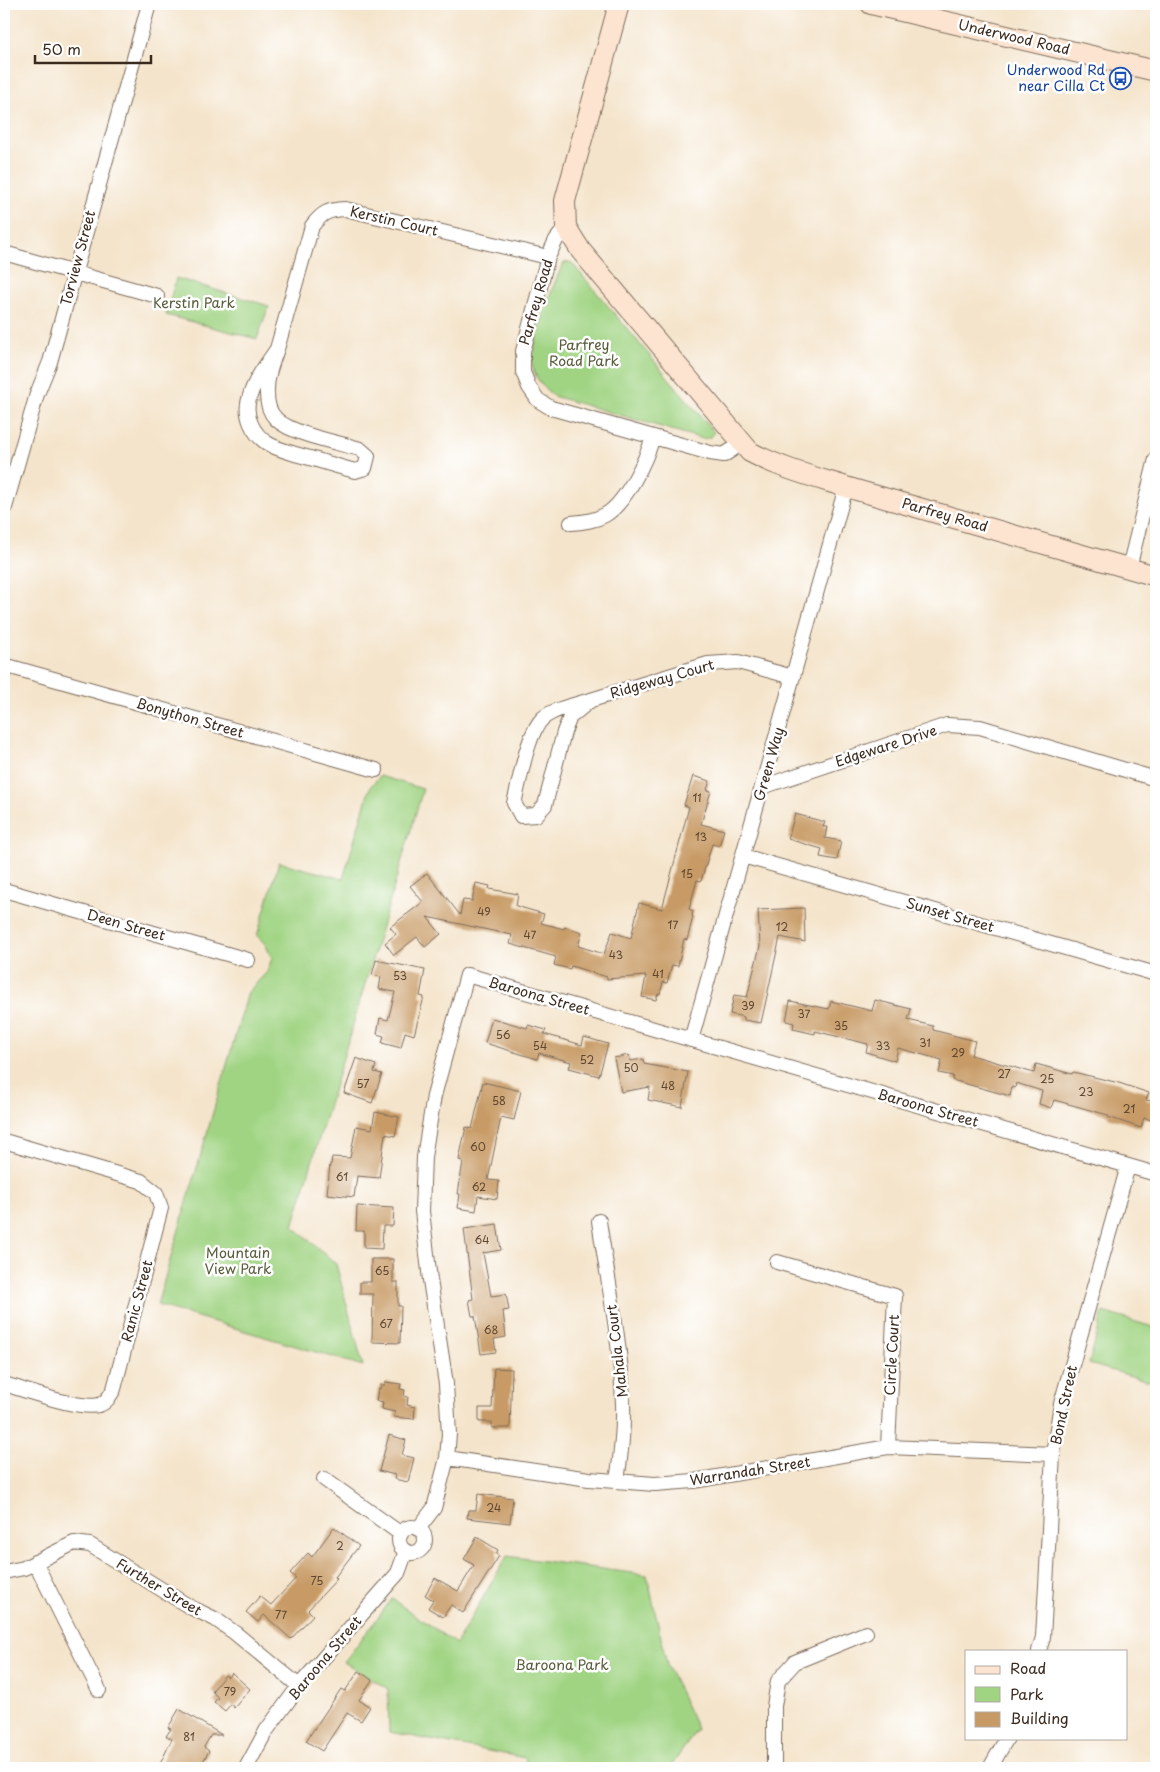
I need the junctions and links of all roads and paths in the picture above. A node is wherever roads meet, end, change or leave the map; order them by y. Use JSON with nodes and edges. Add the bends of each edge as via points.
{"nodes":[{"id":1,"x":149,"y":4,"type":"edge"},
{"id":2,"x":619,"y":4,"type":"edge"},
{"id":3,"x":871,"y":4,"type":"edge"},
{"id":4,"x":1156,"y":71,"type":"edge"},
{"id":5,"x":566,"y":227,"type":"junction"},
{"id":6,"x":4,"y":253,"type":"edge"},
{"id":7,"x":548,"y":258,"type":"junction"},
{"id":8,"x":74,"y":273,"type":"junction"},
{"id":9,"x":157,"y":296,"type":"dead end"},
{"id":10,"x":277,"y":349,"type":"junction"},
{"id":11,"x":654,"y":437,"type":"junction"},
{"id":12,"x":741,"y":440,"type":"junction"},
{"id":13,"x":1156,"y":459,"type":"edge"},
{"id":14,"x":846,"y":488,"type":"junction"},
{"id":15,"x":4,"y":511,"type":"edge"},
{"id":16,"x":571,"y":523,"type":"dead end"},
{"id":17,"x":1129,"y":568,"type":"junction"},
{"id":18,"x":1156,"y":576,"type":"edge"},
{"id":19,"x":4,"y":665,"type":"edge"},
{"id":20,"x":793,"y":677,"type":"junction"},
{"id":21,"x":590,"y":700,"type":"junction"},
{"id":22,"x":376,"y":770,"type":"dead end"},
{"id":23,"x":1156,"y":779,"type":"edge"},
{"id":24,"x":762,"y":787,"type":"junction"},
{"id":25,"x":743,"y":856,"type":"junction"},
{"id":26,"x":4,"y":890,"type":"edge"},
{"id":27,"x":248,"y":960,"type":"dead end"},
{"id":28,"x":1156,"y":974,"type":"edge"},
{"id":29,"x":692,"y":1040,"type":"junction"},
{"id":30,"x":4,"y":1141,"type":"edge"},
{"id":31,"x":1128,"y":1166,"type":"junction"},
{"id":32,"x":1156,"y":1174,"type":"edge"},
{"id":33,"x":599,"y":1221,"type":"dead end"},
{"id":34,"x":777,"y":1262,"type":"dead end"},
{"id":35,"x":4,"y":1384,"type":"edge"},
{"id":36,"x":888,"y":1447,"type":"junction"},
{"id":37,"x":1053,"y":1454,"type":"junction"},
{"id":38,"x":447,"y":1458,"type":"junction"},
{"id":39,"x":324,"y":1479,"type":"dead end"},
{"id":40,"x":617,"y":1481,"type":"junction"},
{"id":41,"x":418,"y":1529,"type":"junction"},
{"id":42,"x":401,"y":1534,"type":"junction"},
{"id":43,"x":406,"y":1551,"type":"junction"},
{"id":44,"x":35,"y":1562,"type":"junction"},
{"id":45,"x":4,"y":1572,"type":"edge"},
{"id":46,"x":866,"y":1633,"type":"dead end"},
{"id":47,"x":1039,"y":1650,"type":"edge"},
{"id":48,"x":299,"y":1686,"type":"junction"},
{"id":49,"x":100,"y":1690,"type":"dead end"},
{"id":50,"x":1006,"y":1740,"type":"edge"},
{"id":51,"x":246,"y":1768,"type":"edge"},
{"id":52,"x":774,"y":1768,"type":"edge"},
{"id":53,"x":990,"y":1768,"type":"edge"}],
"edges":[{"from":1,"to":8,"type":"street","name":"Torview Street"},
{"from":2,"to":5,"type":"main road","name":"Parfrey Road","via":[[565,201]]},
{"from":3,"to":4,"type":"main road","name":"Underwood Road"},
{"from":5,"to":7,"type":"street","name":"Parfrey Road"},
{"from":5,"to":12,"type":"main road","name":"Parfrey Road","via":[[581,251]]},
{"from":6,"to":8,"type":"street"},
{"from":7,"to":10,"type":"street","name":"Kerstin Court","via":[[346,209],[332,210],[321,214],[312,226]]},
{"from":7,"to":11,"type":"street","name":"Parfrey Road","via":[[523,351],[523,372],[529,387],[538,400],[552,408]]},
{"from":8,"to":9,"type":"street"},
{"from":8,"to":15,"type":"street","name":"Torview Street"},
{"from":10,"to":10,"type":"street","name":"Kerstin Court","via":[[267,380],[266,393],[272,414],[285,426],[360,449],[368,456],[365,468],[355,471],[287,452],[260,438],[253,429],[248,401]]},
{"from":11,"to":12,"type":"street","name":"Parfrey Road","via":[[724,455]]},
{"from":11,"to":16,"type":"street","via":[[642,467],[620,502],[606,514],[589,521]]},
{"from":12,"to":14,"type":"main road","name":"Parfrey Road","via":[[750,452],[766,461]]},
{"from":13,"to":17,"type":"street"},
{"from":14,"to":17,"type":"main road","name":"Parfrey Road"},
{"from":14,"to":20,"type":"street","name":"Green Way"},
{"from":17,"to":18,"type":"main road","name":"Parfrey Road"},
{"from":19,"to":22,"type":"street","name":"Bonython Street"},
{"from":20,"to":21,"type":"street","name":"Ridgeway Court","via":[[738,662],[708,664]]},
{"from":20,"to":24,"type":"street","name":"Green Way"},
{"from":21,"to":21,"type":"street","name":"Ridgeway Court","via":[[558,710],[543,719],[532,734],[514,803],[521,816],[536,815],[545,805],[570,717]]},
{"from":23,"to":24,"type":"street","name":"Edgeware Drive","via":[[980,727],[947,725]]},
{"from":24,"to":25,"type":"street","name":"Green Way"},
{"from":25,"to":28,"type":"street","name":"Sunset Street"},
{"from":25,"to":29,"type":"street","name":"Green Way"},
{"from":26,"to":27,"type":"street","name":"Deen Street"},
{"from":29,"to":31,"type":"street","name":"Baroona Street"},
{"from":29,"to":38,"type":"street","name":"Baroona Street","via":[[468,976],[434,1096],[424,1157],[422,1211],[448,1403]]},
{"from":30,"to":35,"type":"street","name":"Ranic Street","via":[[142,1181],[156,1193],[161,1208],[114,1389],[108,1399],[100,1405],[87,1406]]},
{"from":31,"to":32,"type":"street","name":"Baroona Street"},
{"from":31,"to":37,"type":"street","name":"Bond Street","via":[[1061,1404]]},
{"from":33,"to":40,"type":"street","name":"Mahala Court","via":[[621,1370],[623,1415]]},
{"from":34,"to":36,"type":"street","name":"Circle Court","via":[[895,1296]]},
{"from":36,"to":37,"type":"street","name":"Warrandah Street"},
{"from":36,"to":40,"type":"street","name":"Warrandah Street","via":[[694,1481],[655,1484]]},
{"from":37,"to":47,"type":"street","name":"Bond Street"},
{"from":38,"to":40,"type":"street","name":"Warrandah Street"},
{"from":38,"to":41,"type":"street","name":"Baroona Street","via":[[434,1508]]},
{"from":39,"to":42,"type":"street"},
{"from":41,"to":42,"type":"street","via":[[409,1528]]},
{"from":41,"to":43,"type":"street","via":[[424,1536],[424,1544],[419,1551]]},
{"from":42,"to":43,"type":"street","via":[[400,1544]]},
{"from":43,"to":48,"type":"street","name":"Baroona Street","via":[[398,1573]]},
{"from":44,"to":45,"type":"street","name":"Further Street"},
{"from":44,"to":48,"type":"street","name":"Further Street","via":[[74,1543],[90,1545],[228,1628]]},
{"from":44,"to":49,"type":"street"},
{"from":46,"to":52,"type":"street","via":[[795,1662],[778,1681],[774,1706]]},
{"from":48,"to":51,"type":"street","name":"Baroona Street","via":[[266,1731]]},
{"from":50,"to":53,"type":"street"}]}
